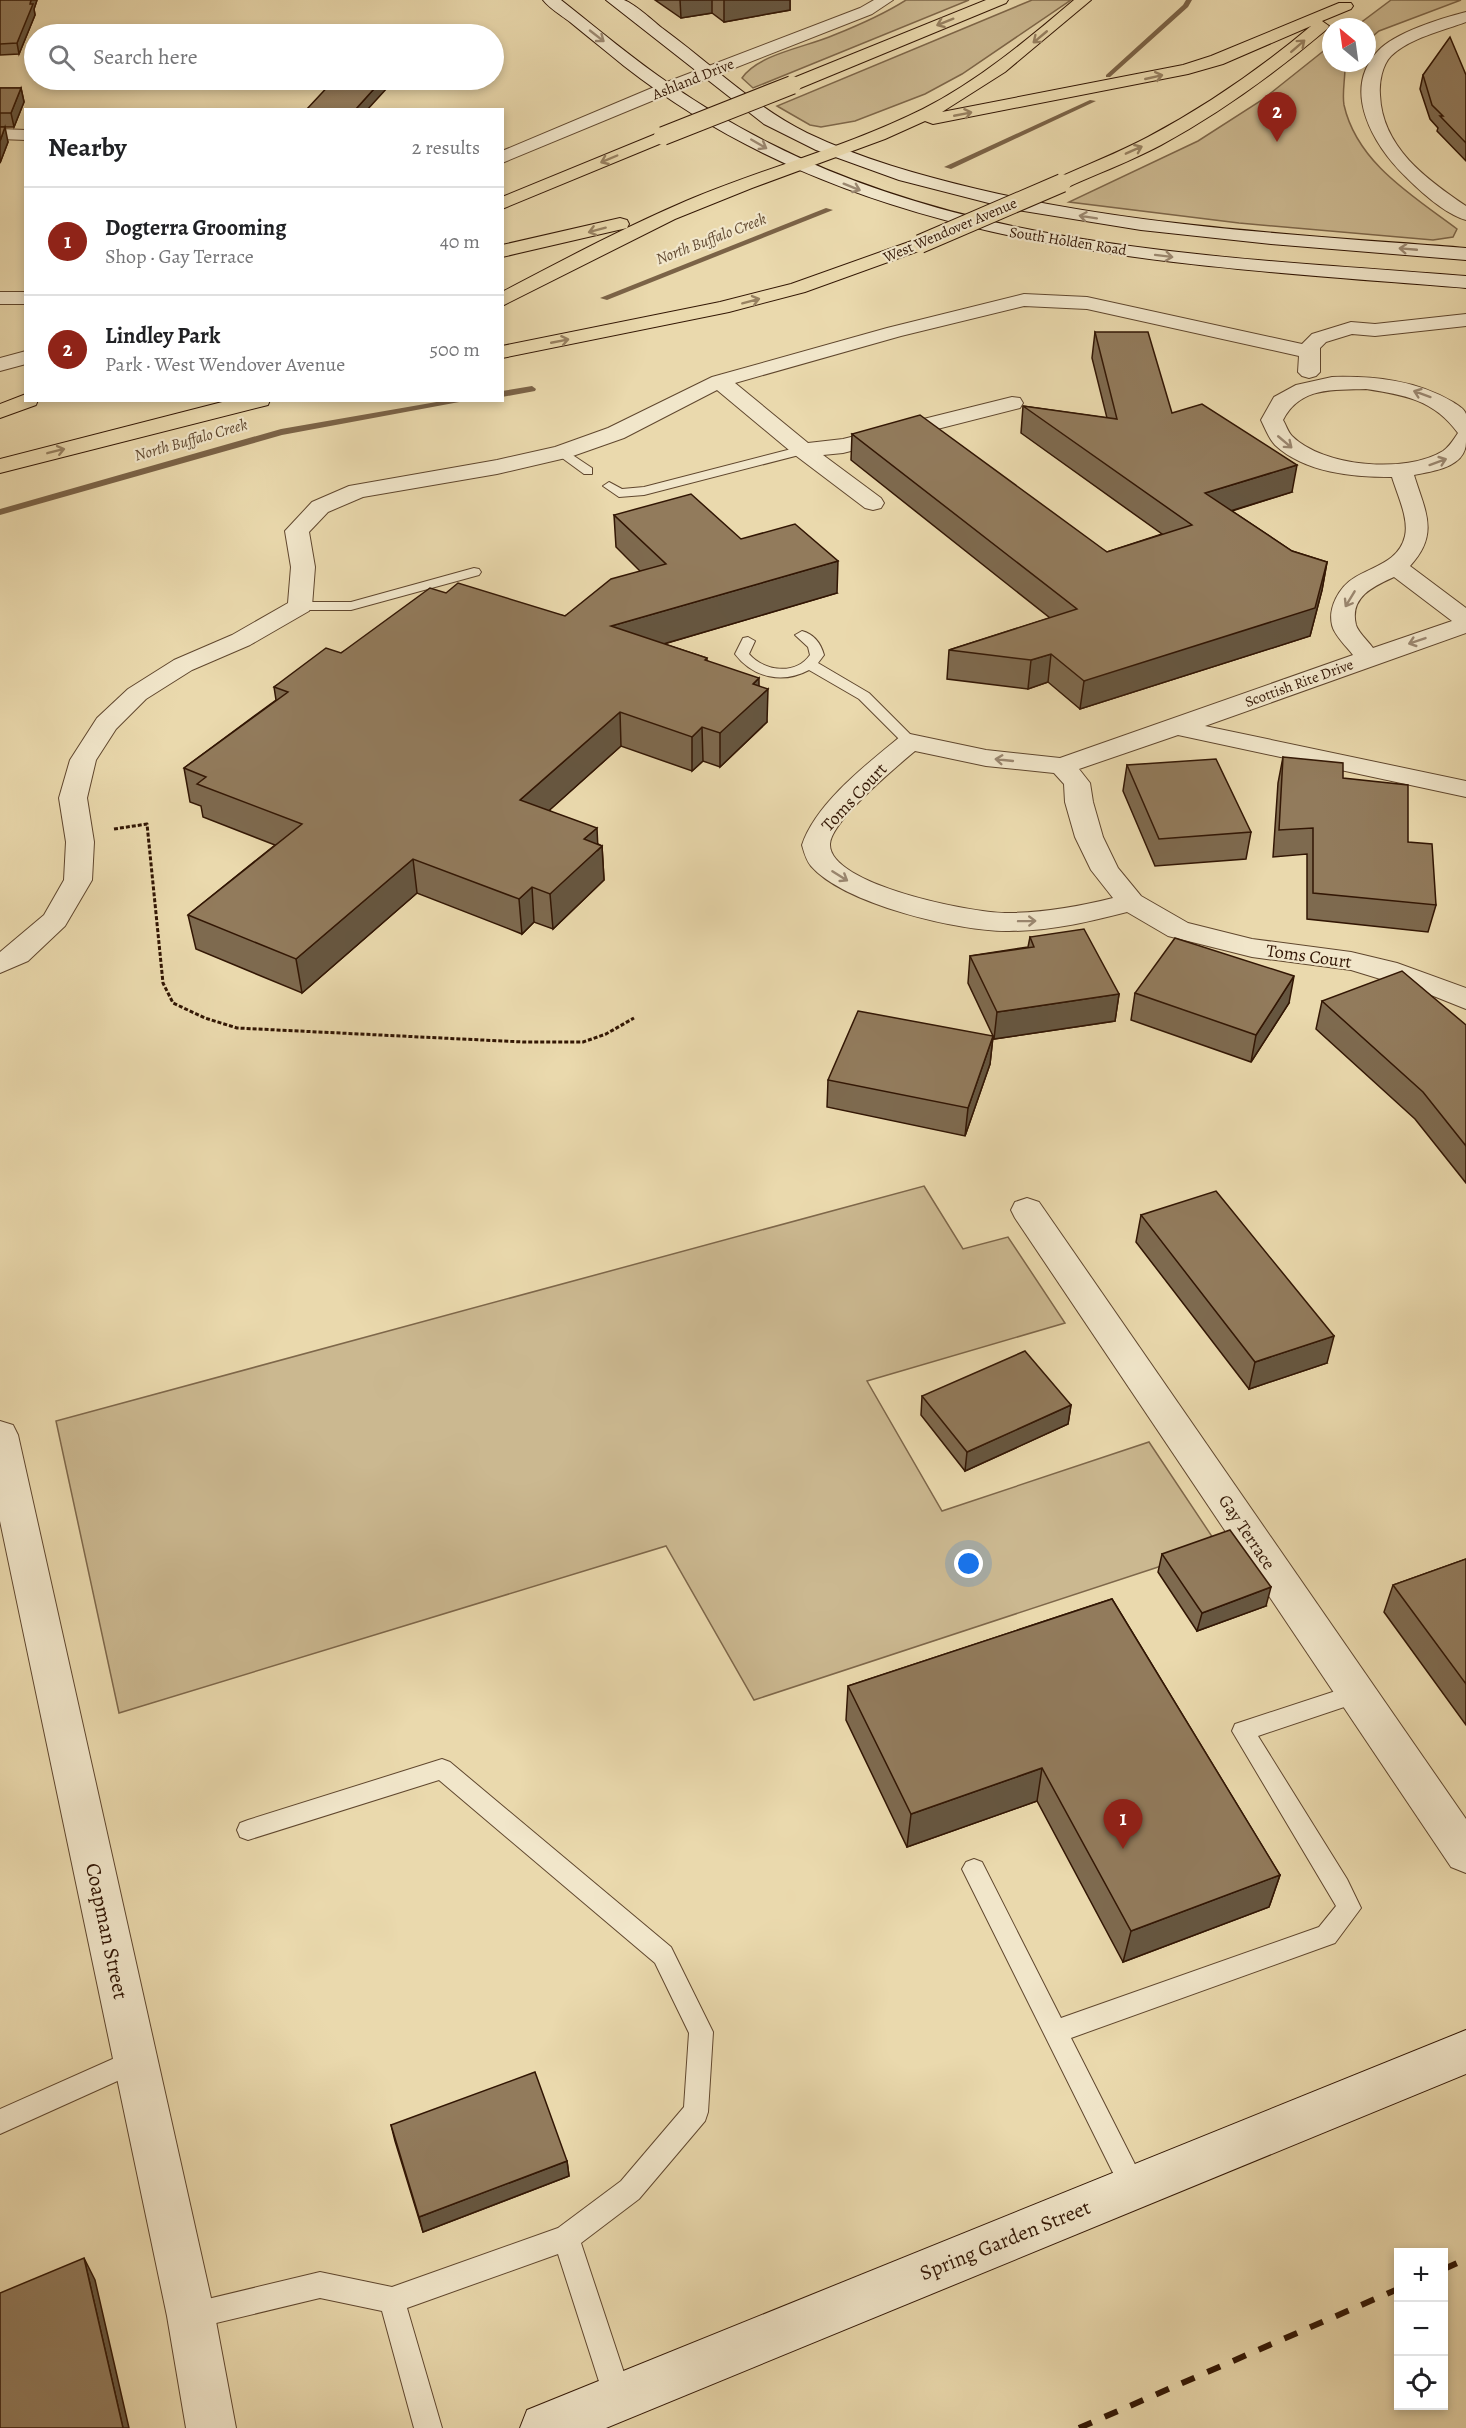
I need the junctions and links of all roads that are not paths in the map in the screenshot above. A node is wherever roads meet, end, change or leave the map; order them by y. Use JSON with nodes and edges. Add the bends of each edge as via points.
{"nodes":[{"id":1,"x":551,"y":0,"type":"edge"},
{"id":2,"x":614,"y":0,"type":"edge"},
{"id":3,"x":885,"y":0,"type":"edge"},
{"id":4,"x":999,"y":0,"type":"edge"},
{"id":5,"x":1083,"y":0,"type":"edge"},
{"id":6,"x":1348,"y":3,"type":"edge"},
{"id":7,"x":1466,"y":17,"type":"edge"},
{"id":8,"x":709,"y":72,"type":"junction"},
{"id":9,"x":665,"y":89,"type":"junction"},
{"id":10,"x":905,"y":124,"type":"junction"},
{"id":11,"x":0,"y":134,"type":"edge"},
{"id":12,"x":24,"y":135,"type":"edge"},
{"id":13,"x":831,"y":152,"type":"junction"},
{"id":14,"x":504,"y":158,"type":"edge"},
{"id":15,"x":798,"y":164,"type":"junction"},
{"id":16,"x":504,"y":203,"type":"edge"},
{"id":17,"x":694,"y":204,"type":"junction"},
{"id":18,"x":1466,"y":214,"type":"edge"},
{"id":19,"x":504,"y":251,"type":"edge"},
{"id":20,"x":1466,"y":254,"type":"edge"},
{"id":21,"x":1466,"y":282,"type":"edge"},
{"id":22,"x":0,"y":298,"type":"edge"},
{"id":23,"x":24,"y":298,"type":"edge"},
{"id":24,"x":504,"y":299,"type":"edge"},
{"id":25,"x":1466,"y":320,"type":"edge"},
{"id":26,"x":1416,"y":334,"type":"junction"},
{"id":27,"x":1466,"y":338,"type":"edge"},
{"id":28,"x":504,"y":352,"type":"edge"},
{"id":29,"x":1310,"y":352,"type":"junction"},
{"id":30,"x":24,"y":358,"type":"edge"},
{"id":31,"x":0,"y":365,"type":"edge"},
{"id":32,"x":719,"y":381,"type":"junction"},
{"id":33,"x":1309,"y":388,"type":"junction"},
{"id":34,"x":24,"y":402,"type":"edge"},
{"id":35,"x":232,"y":402,"type":"edge"},
{"id":36,"x":252,"y":402,"type":"edge"},
{"id":37,"x":1012,"y":403,"type":"dead end"},
{"id":38,"x":0,"y":411,"type":"edge"},
{"id":39,"x":192,"y":416,"type":"junction"},
{"id":40,"x":1466,"y":429,"type":"edge"},
{"id":41,"x":1466,"y":438,"type":"edge"},
{"id":42,"x":803,"y":450,"type":"junction"},
{"id":43,"x":562,"y":452,"type":"junction"},
{"id":44,"x":0,"y":466,"type":"edge"},
{"id":45,"x":1401,"y":470,"type":"junction"},
{"id":46,"x":588,"y":471,"type":"dead end"},
{"id":47,"x":609,"y":486,"type":"dead end"},
{"id":48,"x":873,"y":503,"type":"dead end"},
{"id":49,"x":1396,"y":567,"type":"junction"},
{"id":50,"x":474,"y":572,"type":"dead end"},
{"id":51,"x":300,"y":606,"type":"junction"},
{"id":52,"x":1466,"y":623,"type":"edge"},
{"id":53,"x":802,"y":635,"type":"dead end"},
{"id":54,"x":748,"y":641,"type":"dead end"},
{"id":55,"x":1368,"y":658,"type":"junction"},
{"id":56,"x":811,"y":665,"type":"junction"},
{"id":57,"x":1177,"y":727,"type":"junction"},
{"id":58,"x":910,"y":742,"type":"junction"},
{"id":59,"x":1062,"y":766,"type":"junction"},
{"id":60,"x":1466,"y":789,"type":"edge"},
{"id":61,"x":1131,"y":902,"type":"junction"},
{"id":62,"x":0,"y":964,"type":"edge"},
{"id":63,"x":1466,"y":999,"type":"edge"},
{"id":64,"x":1027,"y":1210,"type":"dead end"},
{"id":65,"x":0,"y":1435,"type":"edge"},
{"id":66,"x":5,"y":1486,"type":"edge"},
{"id":67,"x":1357,"y":1693,"type":"junction"},
{"id":68,"x":248,"y":1830,"type":"dead end"},
{"id":69,"x":1466,"y":1854,"type":"edge"},
{"id":70,"x":974,"y":1869,"type":"dead end"},
{"id":71,"x":1055,"y":2032,"type":"junction"},
{"id":72,"x":1466,"y":2052,"type":"edge"},
{"id":73,"x":135,"y":2061,"type":"junction"},
{"id":74,"x":0,"y":2122,"type":"edge"},
{"id":75,"x":1134,"y":2188,"type":"junction"},
{"id":76,"x":566,"y":2238,"type":"junction"},
{"id":77,"x":392,"y":2300,"type":"junction"},
{"id":78,"x":191,"y":2316,"type":"junction"},
{"id":79,"x":618,"y":2397,"type":"junction"},
{"id":80,"x":211,"y":2428,"type":"edge"},
{"id":81,"x":428,"y":2428,"type":"edge"},
{"id":82,"x":544,"y":2428,"type":"edge"}],
"edges":[{"from":1,"to":9,"type":"street","name":"South Holden Road","one_way":true},
{"from":2,"to":8,"type":"street","name":"South Holden Road"},
{"from":3,"to":8,"type":"street","name":"Ashland Drive"},
{"from":4,"to":16,"type":"highway","one_way":true,"bridge":true},
{"from":5,"to":10,"type":"highway","one_way":true,"via":[[996,73]]},
{"from":10,"to":6,"type":"highway","one_way":true,"via":[[1188,69]]},
{"from":28,"to":6,"type":"highway","name":"West Wendover Avenue","one_way":true,"bridge":true,"via":[[722,308],[798,288],[920,244],[1153,142],[1250,83]]},
{"from":7,"to":18,"type":"street","via":[[1409,39],[1383,55],[1372,79],[1370,103],[1376,130],[1390,151]]},
{"from":8,"to":9,"type":"street","name":"Ashland Drive"},
{"from":8,"to":13,"type":"street","name":"South Holden Road","via":[[764,116]]},
{"from":9,"to":14,"type":"street","name":"Ashland Drive"},
{"from":9,"to":15,"type":"street","name":"South Holden Road","one_way":true},
{"from":10,"to":13,"type":"highway"},
{"from":11,"to":12,"type":"street"},
{"from":13,"to":15,"type":"highway"},
{"from":20,"to":13,"type":"street","name":"South Holden Road","one_way":true,"via":[[1122,223],[938,186]]},
{"from":15,"to":17,"type":"highway"},
{"from":15,"to":21,"type":"street","name":"South Holden Road","one_way":true,"via":[[891,202],[1044,239],[1178,258]]},
{"from":17,"to":19,"type":"highway","one_way":true},
{"from":17,"to":24,"type":"highway"},
{"from":22,"to":23,"type":"street"},
{"from":25,"to":26,"type":"street"},
{"from":26,"to":27,"type":"street"},
{"from":26,"to":29,"type":"street","via":[[1396,339],[1375,330],[1351,328],[1319,338]]},
{"from":29,"to":32,"type":"street","via":[[1087,303],[1024,300]]},
{"from":29,"to":33,"type":"street"},
{"from":30,"to":31,"type":"street"},
{"from":32,"to":42,"type":"street"},
{"from":32,"to":43,"type":"street","via":[[616,433]]},
{"from":40,"to":33,"type":"street","one_way":true,"via":[[1457,413],[1435,399],[1405,389],[1352,382]]},
{"from":33,"to":45,"type":"street","one_way":true,"via":[[1296,393],[1273,412],[1273,429],[1287,445],[1328,464],[1364,470]]},
{"from":34,"to":38,"type":"highway"},
{"from":35,"to":39,"type":"highway"},
{"from":36,"to":39,"type":"highway"},
{"from":37,"to":42,"type":"street","via":[[843,446]]},
{"from":44,"to":39,"type":"highway","one_way":true},
{"from":45,"to":41,"type":"street","one_way":true,"via":[[1447,459],[1463,446]]},
{"from":42,"to":47,"type":"lane","via":[[644,491],[619,493]]},
{"from":42,"to":48,"type":"street"},
{"from":43,"to":46,"type":"lane"},
{"from":43,"to":51,"type":"street","via":[[357,491],[320,507],[297,531],[303,567]]},
{"from":45,"to":49,"type":"street","name":"Scottish Rite Drive","via":[[1417,535]]},
{"from":49,"to":52,"type":"street"},
{"from":49,"to":55,"type":"street","name":"Scottish Rite Drive","one_way":true,"via":[[1360,584],[1344,604],[1344,626]]},
{"from":50,"to":51,"type":"lane","via":[[351,606]]},
{"from":51,"to":62,"type":"street","via":[[241,640],[183,664],[137,694],[106,724],[83,760],[73,798],[79,834],[78,880],[55,920],[18,954]]},
{"from":52,"to":55,"type":"street","one_way":true},
{"from":53,"to":56,"type":"lane","via":[[819,652]]},
{"from":54,"to":56,"type":"lane","via":[[742,654],[763,671],[789,672]]},
{"from":55,"to":57,"type":"street","name":"Scottish Rite Drive"},
{"from":56,"to":58,"type":"lane","via":[[864,696]]},
{"from":57,"to":59,"type":"street"},
{"from":57,"to":60,"type":"street"},
{"from":59,"to":58,"type":"street","one_way":true,"via":[[986,758]]},
{"from":58,"to":61,"type":"street","name":"Toms Court","one_way":true,"via":[[819,831],[816,847],[822,863],[840,878],[911,905],[986,921],[1066,918]]},
{"from":59,"to":61,"type":"street","via":[[1077,783],[1089,837],[1105,870]]},
{"from":61,"to":63,"type":"street","name":"Toms Court","via":[[1178,930],[1212,940],[1351,961],[1437,986]]},
{"from":64,"to":67,"type":"street","name":"Gay Terrace"},
{"from":65,"to":66,"type":"street","name":"Coapman Street"},
{"from":66,"to":73,"type":"street","name":"Coapman Street"},
{"from":67,"to":69,"type":"street","name":"Gay Terrace"},
{"from":67,"to":71,"type":"lane","via":[[1243,1731],[1349,1908],[1327,1935]]},
{"from":68,"to":76,"type":"lane","via":[[442,1769],[663,1955],[701,2032],[696,2112],[630,2190]]},
{"from":70,"to":71,"type":"lane"},
{"from":71,"to":75,"type":"lane"},
{"from":72,"to":75,"type":"street","name":"Spring Garden Street"},
{"from":73,"to":74,"type":"lane"},
{"from":73,"to":78,"type":"street","name":"Coapman Street"},
{"from":75,"to":79,"type":"street","name":"Spring Garden Street"},
{"from":76,"to":77,"type":"lane"},
{"from":76,"to":79,"type":"lane"},
{"from":77,"to":78,"type":"lane","via":[[320,2285]]},
{"from":77,"to":81,"type":"lane"},
{"from":78,"to":80,"type":"street","name":"Coapman Street"},
{"from":79,"to":82,"type":"street","name":"Spring Garden Street"}]}
